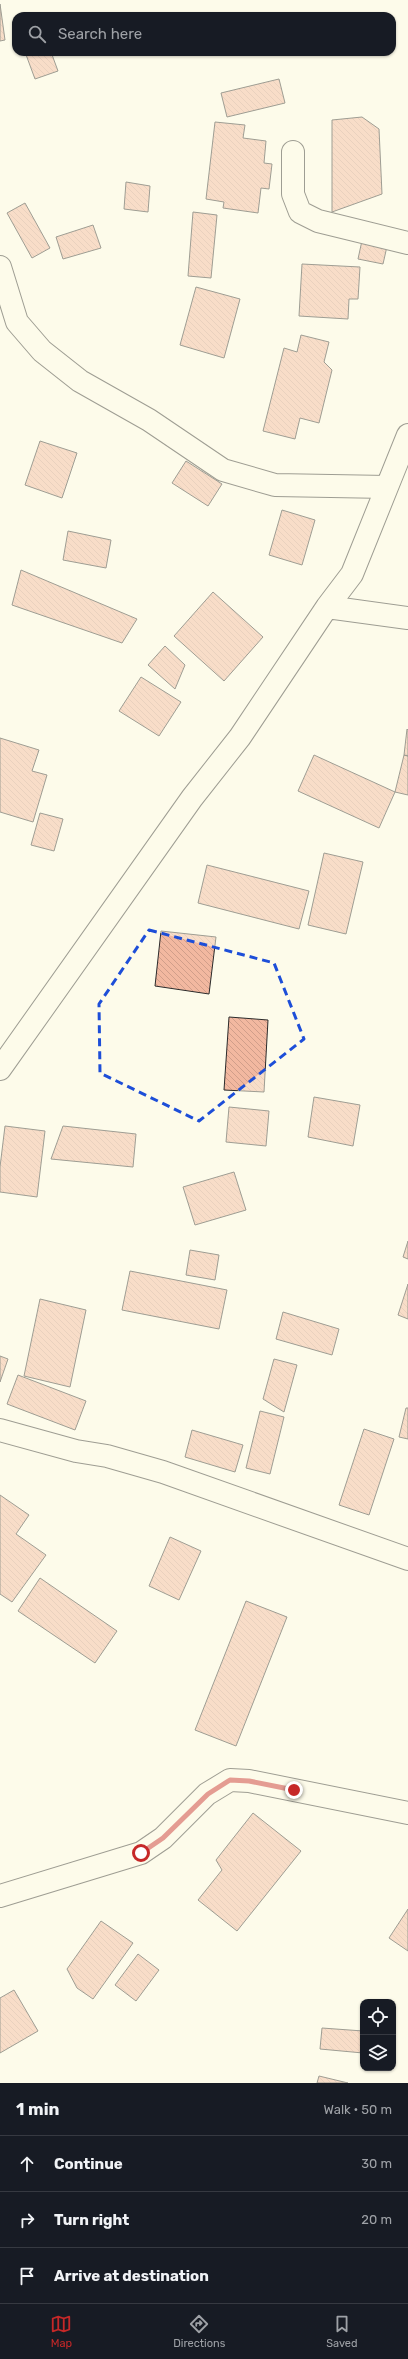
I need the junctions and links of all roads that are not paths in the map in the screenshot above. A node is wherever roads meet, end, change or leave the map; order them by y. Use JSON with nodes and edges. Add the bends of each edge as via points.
{"nodes":[{"id":1,"x":293,"y":152,"type":"dead end"},
{"id":2,"x":408,"y":243,"type":"edge"},
{"id":3,"x":0,"y":267,"type":"edge"},
{"id":4,"x":408,"y":435,"type":"edge"},
{"id":5,"x":387,"y":487,"type":"junction"},
{"id":6,"x":327,"y":607,"type":"junction"},
{"id":7,"x":408,"y":618,"type":"edge"},
{"id":8,"x":0,"y":1069,"type":"edge"},
{"id":9,"x":0,"y":1430,"type":"edge"},
{"id":10,"x":408,"y":1559,"type":"edge"},
{"id":11,"x":408,"y":1813,"type":"edge"},
{"id":12,"x":0,"y":1896,"type":"edge"}],
"edges":[{"from":1,"to":2,"type":"street","via":[[293,194],[300,212],[318,221]]},
{"from":3,"to":5,"type":"street","via":[[18,322],[42,351],[80,381],[149,420],[223,470],[275,485]]},
{"from":4,"to":5,"type":"street"},
{"from":5,"to":6,"type":"street","via":[[352,574]]},
{"from":6,"to":7,"type":"street"},
{"from":6,"to":8,"type":"street","via":[[240,737],[192,798]]},
{"from":9,"to":10,"type":"street","via":[[76,1452],[108,1456],[163,1472]]},
{"from":11,"to":12,"type":"street","via":[[249,1781],[230,1780],[208,1794],[163,1838],[141,1853]]}]}
